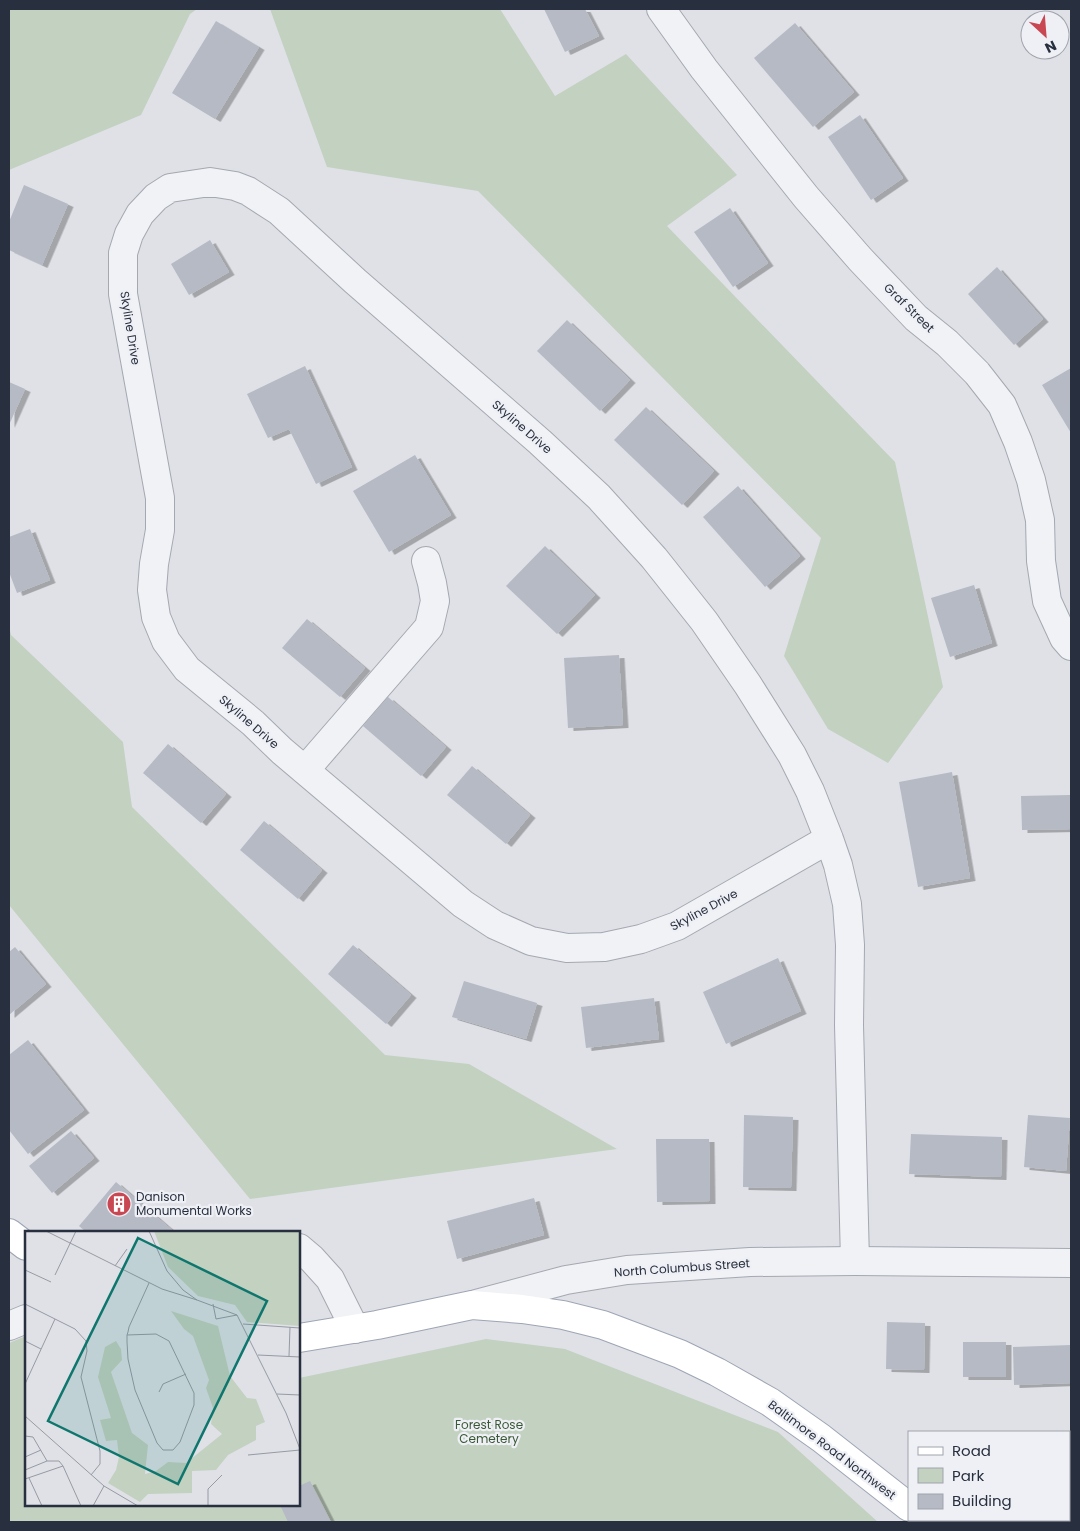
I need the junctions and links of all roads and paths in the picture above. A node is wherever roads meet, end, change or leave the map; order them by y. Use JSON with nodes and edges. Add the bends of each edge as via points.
{"nodes":[{"id":1,"x":662,"y":9,"type":"edge"},
{"id":2,"x":426,"y":561,"type":"dead end"},
{"id":3,"x":1071,"y":646,"type":"edge"},
{"id":4,"x":304,"y":770,"type":"junction"},
{"id":5,"x":829,"y":839,"type":"junction"},
{"id":6,"x":9,"y":1233,"type":"edge"},
{"id":7,"x":25,"y":1245,"type":"edge"},
{"id":8,"x":300,"y":1249,"type":"edge"},
{"id":9,"x":855,"y":1261,"type":"junction"},
{"id":10,"x":1071,"y":1263,"type":"edge"},
{"id":11,"x":472,"y":1305,"type":"junction"},
{"id":12,"x":25,"y":1319,"type":"edge"},
{"id":13,"x":9,"y":1326,"type":"edge"},
{"id":14,"x":354,"y":1329,"type":"junction"},
{"id":15,"x":300,"y":1338,"type":"edge"},
{"id":16,"x":908,"y":1506,"type":"edge"}],
"edges":[{"from":1,"to":3,"type":"street","name":"Graf Street","via":[[704,69],[818,211],[916,318],[977,372],[1002,404],[1032,480],[1040,520],[1041,561],[1047,601]]},
{"from":2,"to":4,"type":"street","via":[[435,601],[429,627]]},
{"from":4,"to":5,"type":"street","name":"Skyline Drive","via":[[471,909],[495,925],[531,941],[567,948],[604,947],[641,939],[677,926]]},
{"from":4,"to":5,"type":"street","name":"Skyline Drive","via":[[187,669],[166,641],[156,617],[152,590],[160,530],[160,498],[124,294],[123,253],[140,214],[170,188],[210,182],[235,186],[279,211],[599,497],[704,621],[748,685],[792,755]]},
{"from":5,"to":9,"type":"street","name":"Skyline Drive","via":[[847,904],[850,945]]},
{"from":6,"to":7,"type":"main road"},
{"from":8,"to":14,"type":"street","via":[[330,1279]]},
{"from":9,"to":10,"type":"street","name":"North Columbus Street"},
{"from":9,"to":11,"type":"street","name":"North Columbus Street","via":[[750,1262],[627,1270],[566,1280]]},
{"from":11,"to":14,"type":"main road","name":"North Columbus Street"},
{"from":11,"to":16,"type":"main road","name":"Baltimore Road Northwest","via":[[571,1317],[603,1325],[680,1354],[770,1402]]},
{"from":12,"to":13,"type":"street"},
{"from":14,"to":15,"type":"main road","name":"North Columbus Street"}]}
